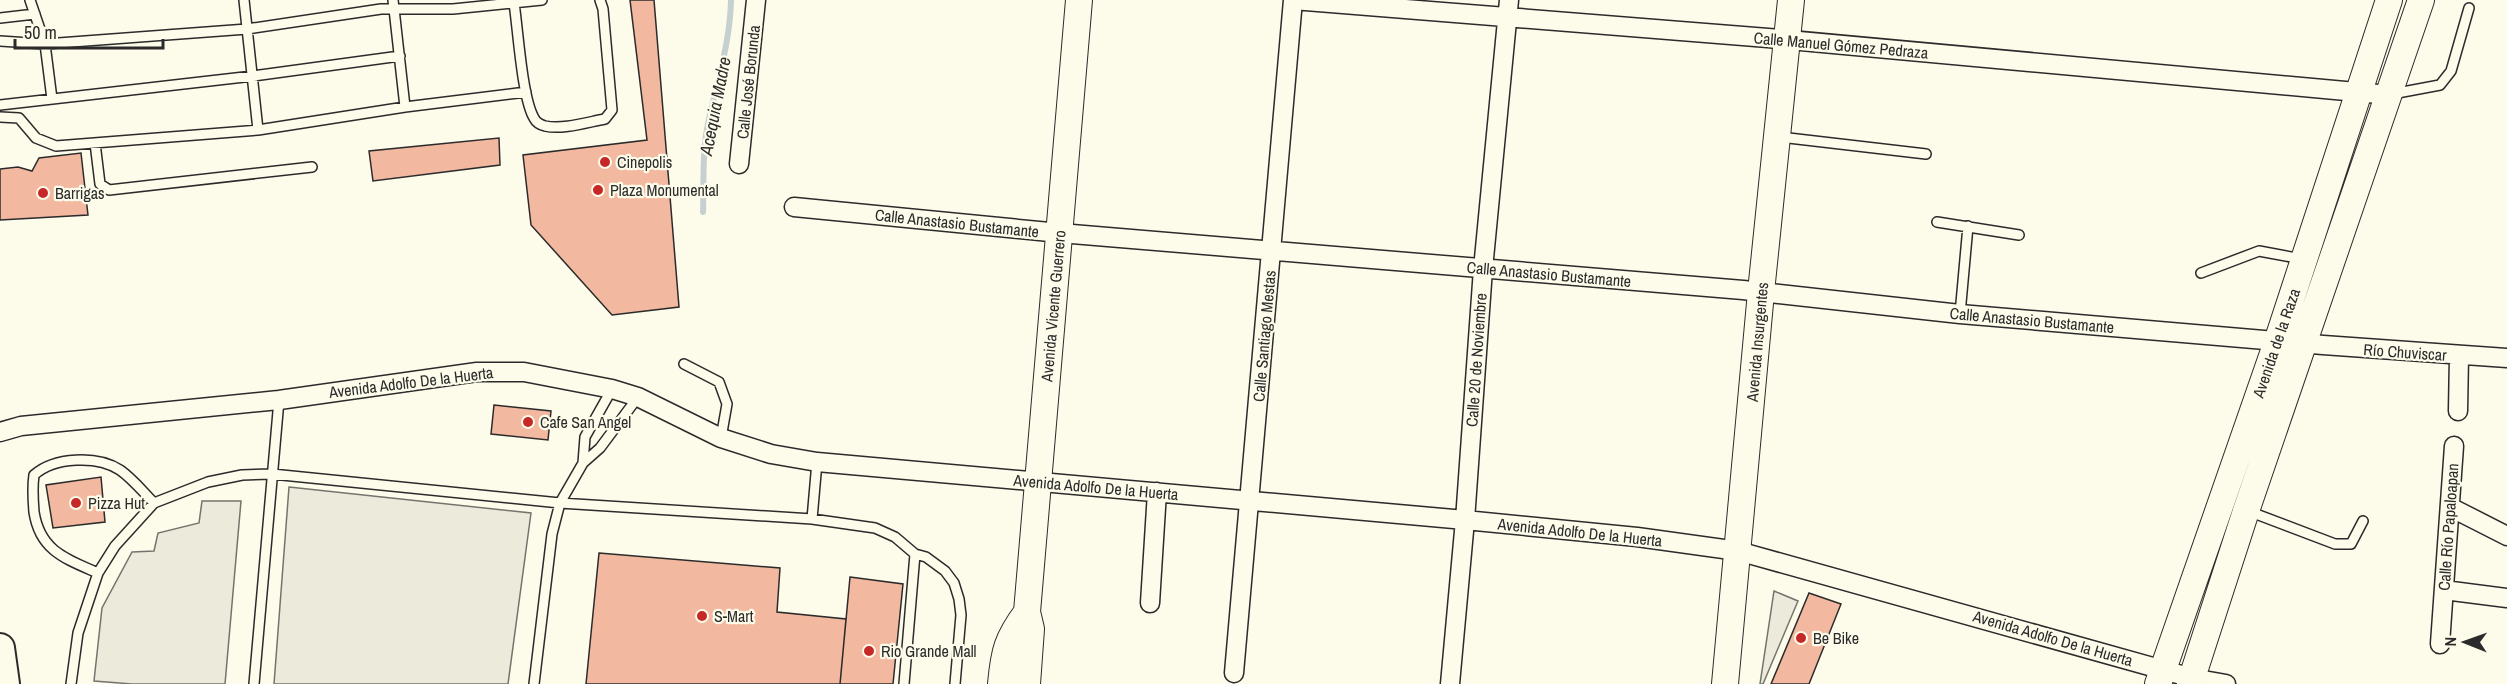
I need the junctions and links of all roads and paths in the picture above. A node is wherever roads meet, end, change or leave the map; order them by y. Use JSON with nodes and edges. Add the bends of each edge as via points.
{"nodes":[{"id":1,"x":30,"y":0,"type":"edge"},
{"id":2,"x":244,"y":0,"type":"edge"},
{"id":3,"x":393,"y":0,"type":"edge"},
{"id":4,"x":542,"y":0,"type":"edge"},
{"id":5,"x":600,"y":0,"type":"edge"},
{"id":6,"x":756,"y":0,"type":"edge"},
{"id":7,"x":1079,"y":0,"type":"edge"},
{"id":8,"x":1293,"y":0,"type":"edge"},
{"id":9,"x":1791,"y":0,"type":"edge"},
{"id":10,"x":2389,"y":0,"type":"edge"},
{"id":11,"x":2421,"y":0,"type":"edge"},
{"id":12,"x":514,"y":3,"type":"junction"},
{"id":13,"x":1508,"y":8,"type":"edge"},
{"id":14,"x":2469,"y":8,"type":"dead end"},
{"id":15,"x":394,"y":11,"type":"junction"},
{"id":16,"x":34,"y":14,"type":"junction"},
{"id":17,"x":0,"y":18,"type":"edge"},
{"id":18,"x":247,"y":28,"type":"junction"},
{"id":19,"x":0,"y":41,"type":"edge"},
{"id":20,"x":1787,"y":41,"type":"junction"},
{"id":21,"x":45,"y":44,"type":"junction"},
{"id":22,"x":400,"y":56,"type":"junction"},
{"id":23,"x":253,"y":76,"type":"junction"},
{"id":24,"x":526,"y":92,"type":"junction"},
{"id":25,"x":2360,"y":93,"type":"junction"},
{"id":26,"x":2389,"y":95,"type":"junction"},
{"id":27,"x":52,"y":99,"type":"junction"},
{"id":28,"x":0,"y":105,"type":"edge"},
{"id":29,"x":405,"y":106,"type":"junction"},
{"id":30,"x":0,"y":117,"type":"edge"},
{"id":31,"x":258,"y":130,"type":"junction"},
{"id":32,"x":1777,"y":137,"type":"junction"},
{"id":33,"x":95,"y":143,"type":"junction"},
{"id":34,"x":1926,"y":154,"type":"dead end"},
{"id":35,"x":739,"y":164,"type":"dead end"},
{"id":36,"x":312,"y":167,"type":"dead end"},
{"id":37,"x":794,"y":207,"type":"dead end"},
{"id":38,"x":1937,"y":222,"type":"dead end"},
{"id":39,"x":1968,"y":226,"type":"junction"},
{"id":40,"x":1059,"y":233,"type":"junction"},
{"id":41,"x":2019,"y":235,"type":"dead end"},
{"id":42,"x":1272,"y":251,"type":"junction"},
{"id":43,"x":2304,"y":260,"type":"junction"},
{"id":44,"x":1483,"y":269,"type":"junction"},
{"id":45,"x":2201,"y":273,"type":"dead end"},
{"id":46,"x":1761,"y":292,"type":"junction"},
{"id":47,"x":1960,"y":314,"type":"junction"},
{"id":48,"x":2277,"y":342,"type":"junction"},
{"id":49,"x":2303,"y":343,"type":"junction"},
{"id":50,"x":2459,"y":356,"type":"junction"},
{"id":51,"x":2507,"y":358,"type":"edge"},
{"id":52,"x":684,"y":364,"type":"dead end"},
{"id":53,"x":612,"y":389,"type":"junction"},
{"id":54,"x":638,"y":398,"type":"junction"},
{"id":55,"x":279,"y":400,"type":"junction"},
{"id":56,"x":2457,"y":411,"type":"dead end"},
{"id":57,"x":0,"y":432,"type":"edge"},
{"id":58,"x":721,"y":438,"type":"junction"},
{"id":59,"x":2454,"y":446,"type":"dead end"},
{"id":60,"x":817,"y":462,"type":"junction"},
{"id":61,"x":583,"y":463,"type":"junction"},
{"id":62,"x":272,"y":474,"type":"junction"},
{"id":63,"x":1038,"y":482,"type":"junction"},
{"id":64,"x":1157,"y":492,"type":"junction"},
{"id":65,"x":1250,"y":500,"type":"junction"},
{"id":66,"x":154,"y":503,"type":"junction"},
{"id":67,"x":560,"y":504,"type":"junction"},
{"id":68,"x":2450,"y":507,"type":"junction"},
{"id":69,"x":2246,"y":511,"type":"junction"},
{"id":70,"x":812,"y":519,"type":"junction"},
{"id":71,"x":1465,"y":520,"type":"junction"},
{"id":72,"x":2363,"y":521,"type":"dead end"},
{"id":73,"x":2507,"y":536,"type":"edge"},
{"id":74,"x":1738,"y":551,"type":"junction"},
{"id":75,"x":915,"y":555,"type":"junction"},
{"id":76,"x":98,"y":573,"type":"junction"},
{"id":77,"x":2444,"y":590,"type":"junction"},
{"id":78,"x":2507,"y":598,"type":"edge"},
{"id":79,"x":1150,"y":603,"type":"dead end"},
{"id":80,"x":1026,"y":612,"type":"junction"},
{"id":81,"x":2440,"y":644,"type":"dead end"},
{"id":82,"x":0,"y":648,"type":"edge"},
{"id":83,"x":1234,"y":673,"type":"dead end"},
{"id":84,"x":2160,"y":676,"type":"edge"},
{"id":85,"x":2191,"y":681,"type":"edge"},
{"id":86,"x":5,"y":684,"type":"edge"},
{"id":87,"x":71,"y":684,"type":"edge"},
{"id":88,"x":254,"y":684,"type":"edge"},
{"id":89,"x":534,"y":684,"type":"edge"},
{"id":90,"x":904,"y":684,"type":"edge"},
{"id":91,"x":955,"y":684,"type":"edge"},
{"id":92,"x":1001,"y":684,"type":"edge"},
{"id":93,"x":1027,"y":684,"type":"edge"},
{"id":94,"x":1450,"y":684,"type":"edge"},
{"id":95,"x":1725,"y":684,"type":"edge"},
{"id":96,"x":2226,"y":684,"type":"edge"}],
"edges":[{"from":1,"to":16,"type":"lane"},
{"from":2,"to":18,"type":"lane"},
{"from":3,"to":15,"type":"lane"},
{"from":4,"to":12,"type":"lane"},
{"from":5,"to":24,"type":"lane","via":[[610,115],[605,119],[546,126],[533,116]]},
{"from":6,"to":35,"type":"street","name":"Calle José Borunda"},
{"from":7,"to":40,"type":"street","name":"Avenida Vicente Guerrero"},
{"from":8,"to":13,"type":"street","name":"Calle Manuel Gómez Pedraza"},
{"from":8,"to":42,"type":"street","name":"Calle Santiago Mestas"},
{"from":9,"to":20,"type":"street","name":"Avenida Insurgentes"},
{"from":10,"to":25,"type":"street","name":"Avenida de la Raza"},
{"from":11,"to":26,"type":"street","name":"Avenida de la Raza"},
{"from":12,"to":15,"type":"lane"},
{"from":12,"to":24,"type":"lane"},
{"from":13,"to":20,"type":"street","name":"Calle Manuel Gómez Pedraza"},
{"from":13,"to":44,"type":"street","name":"Calle 20 de Noviembre"},
{"from":14,"to":26,"type":"lane","via":[[2451,72],[2440,85]]},
{"from":15,"to":18,"type":"lane","via":[[381,9]]},
{"from":15,"to":22,"type":"lane"},
{"from":16,"to":17,"type":"lane"},
{"from":16,"to":21,"type":"lane"},
{"from":18,"to":21,"type":"lane"},
{"from":18,"to":23,"type":"lane"},
{"from":19,"to":21,"type":"lane"},
{"from":20,"to":25,"type":"street","name":"Calle Manuel Gómez Pedraza"},
{"from":20,"to":32,"type":"street","name":"Avenida Insurgentes"},
{"from":21,"to":27,"type":"lane"},
{"from":22,"to":23,"type":"lane"},
{"from":22,"to":29,"type":"lane"},
{"from":23,"to":27,"type":"lane"},
{"from":23,"to":31,"type":"lane"},
{"from":24,"to":29,"type":"lane"},
{"from":25,"to":26,"type":"street","name":"Calle Manuel Gómez Pedraza"},
{"from":25,"to":43,"type":"street","name":"Avenida de la Raza"},
{"from":26,"to":49,"type":"street","name":"Avenida de la Raza"},
{"from":27,"to":28,"type":"lane"},
{"from":29,"to":31,"type":"lane"},
{"from":30,"to":33,"type":"lane","via":[[18,118],[36,138],[56,146]]},
{"from":31,"to":33,"type":"lane"},
{"from":32,"to":34,"type":"lane"},
{"from":32,"to":46,"type":"street","name":"Avenida Insurgentes"},
{"from":33,"to":36,"type":"lane","via":[[100,184],[109,190]]},
{"from":37,"to":40,"type":"street","name":"Calle Anastasio Bustamante"},
{"from":38,"to":39,"type":"lane"},
{"from":39,"to":41,"type":"lane"},
{"from":39,"to":47,"type":"lane"},
{"from":40,"to":42,"type":"street","name":"Calle Anastasio Bustamante"},
{"from":40,"to":63,"type":"street","name":"Avenida Vicente Guerrero"},
{"from":42,"to":44,"type":"street","name":"Calle Anastasio Bustamante"},
{"from":42,"to":65,"type":"street","name":"Calle Santiago Mestas"},
{"from":43,"to":45,"type":"lane","via":[[2259,251]]},
{"from":43,"to":48,"type":"street","name":"Avenida de la Raza"},
{"from":44,"to":46,"type":"street","name":"Calle Anastasio Bustamante"},
{"from":44,"to":71,"type":"street","name":"Calle 20 de Noviembre"},
{"from":46,"to":47,"type":"street","name":"Calle Anastasio Bustamante"},
{"from":46,"to":74,"type":"street","name":"Avenida Insurgentes"},
{"from":47,"to":48,"type":"street","name":"Calle Anastasio Bustamante"},
{"from":48,"to":49,"type":"street","name":"Calle Anastasio Bustamante"},
{"from":48,"to":84,"type":"street","name":"Avenida de la Raza"},
{"from":49,"to":50,"type":"street","name":"Río Chuviscar"},
{"from":49,"to":69,"type":"street","name":"Avenida de la Raza"},
{"from":50,"to":51,"type":"street","name":"Río Chuviscar"},
{"from":50,"to":56,"type":"street"},
{"from":52,"to":58,"type":"lane","via":[[719,382],[728,404]]},
{"from":53,"to":54,"type":"street","name":"Avenida Adolfo De la Huerta"},
{"from":53,"to":55,"type":"street","name":"Avenida Adolfo De la Huerta","via":[[500,371]]},
{"from":53,"to":61,"type":"lane","via":[[585,437]]},
{"from":54,"to":58,"type":"street","name":"Avenida Adolfo De la Huerta"},
{"from":54,"to":61,"type":"lane","via":[[600,448]]},
{"from":55,"to":57,"type":"street","name":"Avenida Adolfo De la Huerta","via":[[21,426]]},
{"from":55,"to":62,"type":"lane"},
{"from":58,"to":60,"type":"street","name":"Avenida Adolfo De la Huerta","via":[[771,454]]},
{"from":59,"to":68,"type":"street","name":"Calle Río Papaloapan"},
{"from":60,"to":63,"type":"street","name":"Avenida Adolfo De la Huerta"},
{"from":60,"to":70,"type":"lane"},
{"from":61,"to":67,"type":"lane"},
{"from":62,"to":66,"type":"lane","via":[[208,482]]},
{"from":62,"to":67,"type":"lane"},
{"from":62,"to":88,"type":"lane"},
{"from":63,"to":64,"type":"street","name":"Avenida Adolfo De la Huerta"},
{"from":63,"to":80,"type":"street","name":"Avenida Vicente Guerrero"},
{"from":64,"to":65,"type":"street","name":"Avenida Adolfo De la Huerta"},
{"from":64,"to":79,"type":"street"},
{"from":65,"to":71,"type":"street","name":"Avenida Adolfo De la Huerta"},
{"from":65,"to":83,"type":"street","name":"Calle Santiago Mestas"},
{"from":66,"to":76,"type":"lane","via":[[115,546]]},
{"from":66,"to":76,"type":"lane","via":[[131,478],[105,463],[56,463],[34,475],[33,502],[42,539],[66,559]]},
{"from":67,"to":70,"type":"lane"},
{"from":67,"to":89,"type":"lane","via":[[551,543]]},
{"from":68,"to":73,"type":"street"},
{"from":68,"to":77,"type":"street","name":"Calle Río Papaloapan"},
{"from":69,"to":72,"type":"lane","via":[[2335,544],[2351,544]]},
{"from":69,"to":85,"type":"street","name":"Avenida de la Raza"},
{"from":70,"to":75,"type":"lane","via":[[875,528],[895,537]]},
{"from":71,"to":74,"type":"street","name":"Avenida Adolfo De la Huerta"},
{"from":71,"to":94,"type":"street","name":"Calle 20 de Noviembre"},
{"from":74,"to":84,"type":"street","name":"Avenida Adolfo De la Huerta"},
{"from":74,"to":95,"type":"street","name":"Avenida Insurgentes"},
{"from":75,"to":90,"type":"lane"},
{"from":75,"to":91,"type":"lane","via":[[926,557],[945,571],[960,599]]},
{"from":76,"to":87,"type":"lane","via":[[78,633]]},
{"from":77,"to":78,"type":"street"},
{"from":77,"to":81,"type":"street","name":"Calle Río Papaloapan"},
{"from":80,"to":92,"type":"street","name":"Avenida Vicente Guerrero","via":[[1010,635]]},
{"from":80,"to":93,"type":"street","name":"Avenida Vicente Guerrero","via":[[1030,629]]},
{"from":82,"to":86,"type":"main road"},
{"from":84,"to":85,"type":"street","name":"Avenida Adolfo De la Huerta"},
{"from":85,"to":96,"type":"street","name":"Avenida Adolfo De la Huerta"}]}
